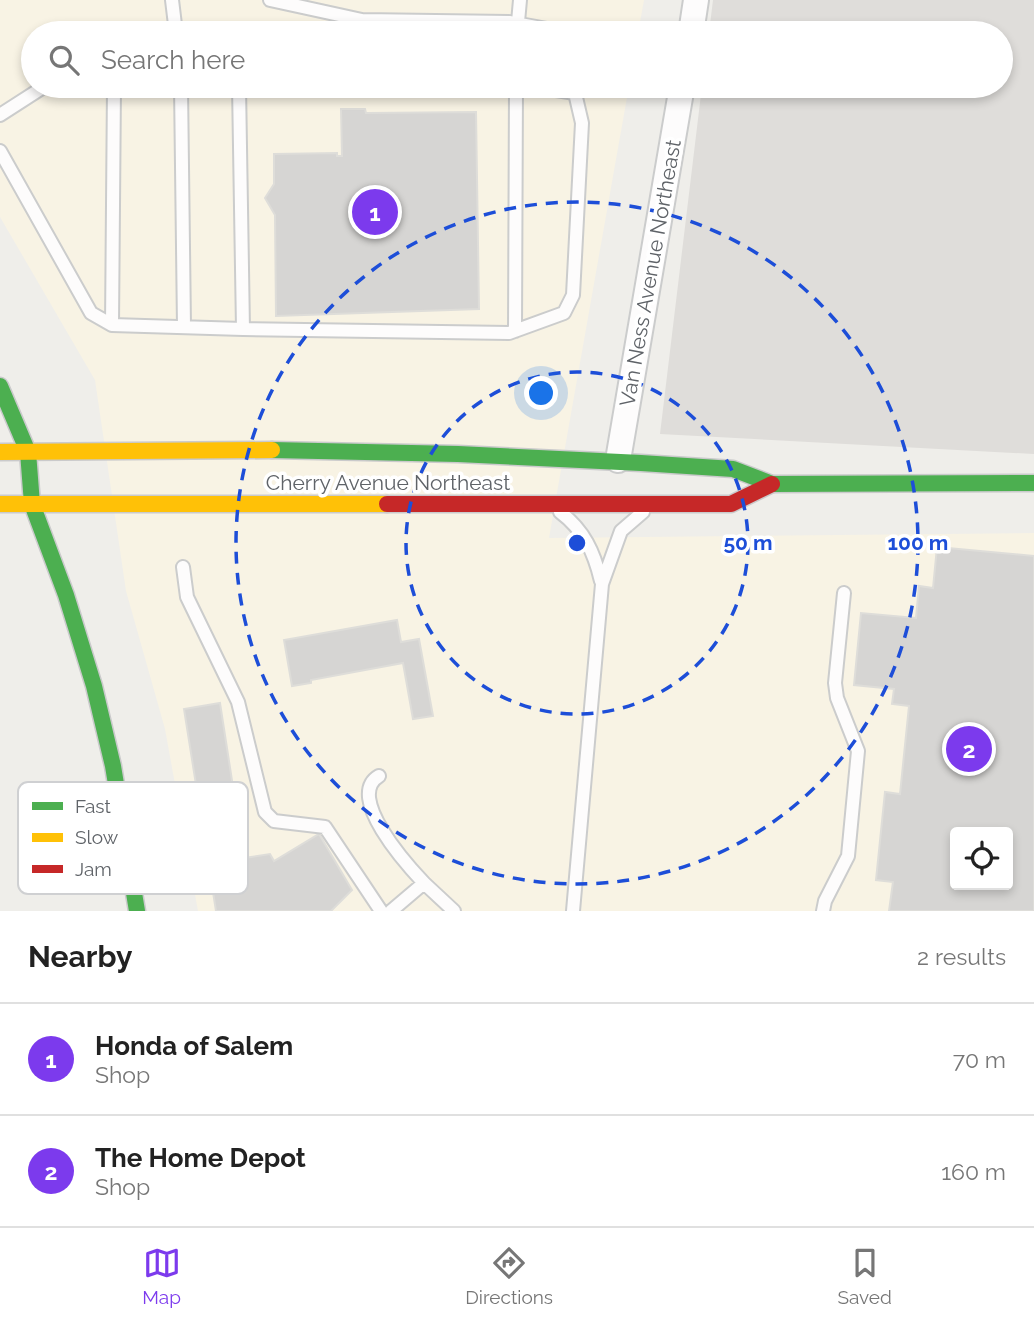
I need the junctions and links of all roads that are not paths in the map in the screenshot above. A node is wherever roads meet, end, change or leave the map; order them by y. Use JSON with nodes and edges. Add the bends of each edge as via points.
{"nodes":[{"id":1,"x":172,"y":0,"type":"edge"},
{"id":2,"x":270,"y":0,"type":"edge"},
{"id":3,"x":520,"y":0,"type":"edge"},
{"id":4,"x":696,"y":0,"type":"edge"},
{"id":5,"x":175,"y":21,"type":"edge"},
{"id":6,"x":381,"y":21,"type":"edge"},
{"id":7,"x":518,"y":21,"type":"edge"},
{"id":8,"x":693,"y":21,"type":"edge"},
{"id":9,"x":26,"y":98,"type":"edge"},
{"id":10,"x":114,"y":98,"type":"edge"},
{"id":11,"x":181,"y":98,"type":"edge"},
{"id":12,"x":239,"y":98,"type":"edge"},
{"id":13,"x":516,"y":98,"type":"edge"},
{"id":14,"x":576,"y":98,"type":"edge"},
{"id":15,"x":680,"y":98,"type":"edge"},
{"id":16,"x":0,"y":115,"type":"edge"},
{"id":17,"x":0,"y":152,"type":"edge"},
{"id":18,"x":112,"y":325,"type":"junction"},
{"id":19,"x":184,"y":327,"type":"junction"},
{"id":20,"x":243,"y":330,"type":"junction"},
{"id":21,"x":515,"y":331,"type":"junction"},
{"id":22,"x":0,"y":386,"type":"edge"},
{"id":23,"x":0,"y":452,"type":"edge"},
{"id":24,"x":28,"y":452,"type":"junction"},
{"id":25,"x":616,"y":467,"type":"junction"},
{"id":26,"x":1034,"y":483,"type":"edge"},
{"id":27,"x":772,"y":484,"type":"junction"},
{"id":28,"x":16,"y":485,"type":"dead end"},
{"id":29,"x":595,"y":489,"type":"dead end"},
{"id":30,"x":0,"y":504,"type":"edge"},
{"id":31,"x":32,"y":504,"type":"junction"},
{"id":32,"x":533,"y":504,"type":"junction"},
{"id":33,"x":655,"y":504,"type":"junction"},
{"id":34,"x":562,"y":505,"type":"junction"},
{"id":35,"x":183,"y":567,"type":"dead end"},
{"id":36,"x":602,"y":584,"type":"junction"},
{"id":37,"x":844,"y":593,"type":"dead end"},
{"id":38,"x":379,"y":776,"type":"dead end"},
{"id":39,"x":116,"y":782,"type":"edge"},
{"id":40,"x":424,"y":883,"type":"junction"},
{"id":41,"x":382,"y":911,"type":"edge"},
{"id":42,"x":391,"y":911,"type":"edge"},
{"id":43,"x":454,"y":911,"type":"edge"},
{"id":44,"x":573,"y":911,"type":"edge"},
{"id":45,"x":823,"y":911,"type":"edge"}],
"edges":[{"from":1,"to":5,"type":"lane"},
{"from":2,"to":6,"type":"lane"},
{"from":3,"to":7,"type":"lane"},
{"from":4,"to":8,"type":"street"},
{"from":9,"to":16,"type":"lane"},
{"from":10,"to":18,"type":"lane"},
{"from":11,"to":19,"type":"lane"},
{"from":12,"to":20,"type":"lane"},
{"from":13,"to":21,"type":"lane"},
{"from":14,"to":21,"type":"lane","via":[[582,123],[573,295],[564,313]]},
{"from":15,"to":25,"type":"street","name":"Van Ness Avenue Northeast"},
{"from":17,"to":18,"type":"lane","via":[[91,313]]},
{"from":18,"to":19,"type":"lane"},
{"from":19,"to":20,"type":"lane"},
{"from":20,"to":21,"type":"lane"},
{"from":22,"to":24,"type":"main road"},
{"from":23,"to":24,"type":"main road","name":"Cherry Avenue Northeast"},
{"from":24,"to":25,"type":"main road","name":"Cherry Avenue Northeast","via":[[321,449]]},
{"from":24,"to":31,"type":"main road"},
{"from":25,"to":27,"type":"main road","name":"Cherry Avenue Northeast","via":[[733,469]]},
{"from":26,"to":27,"type":"main road","name":"Cherry Avenue Northeast"},
{"from":27,"to":33,"type":"main road","name":"Cherry Avenue Northeast","via":[[731,504]]},
{"from":28,"to":31,"type":"main road"},
{"from":29,"to":34,"type":"main road"},
{"from":30,"to":31,"type":"main road","name":"Cherry Avenue Northeast"},
{"from":31,"to":32,"type":"main road","name":"Cherry Avenue Northeast"},
{"from":31,"to":39,"type":"main road","via":[[94,686]]},
{"from":32,"to":34,"type":"main road","name":"Cherry Avenue Northeast"},
{"from":32,"to":36,"type":"lane","via":[[558,511],[574,522],[595,557]]},
{"from":33,"to":34,"type":"main road","name":"Cherry Avenue Northeast"},
{"from":33,"to":36,"type":"lane","via":[[621,531]]},
{"from":35,"to":41,"type":"lane","via":[[187,597],[238,702],[265,812],[274,821],[325,827]]},
{"from":36,"to":44,"type":"lane"},
{"from":37,"to":45,"type":"lane","via":[[835,683],[858,751],[848,856]]},
{"from":38,"to":40,"type":"lane","via":[[370,781],[367,791],[370,807],[400,858]]},
{"from":40,"to":42,"type":"lane"},
{"from":40,"to":43,"type":"lane"}]}
